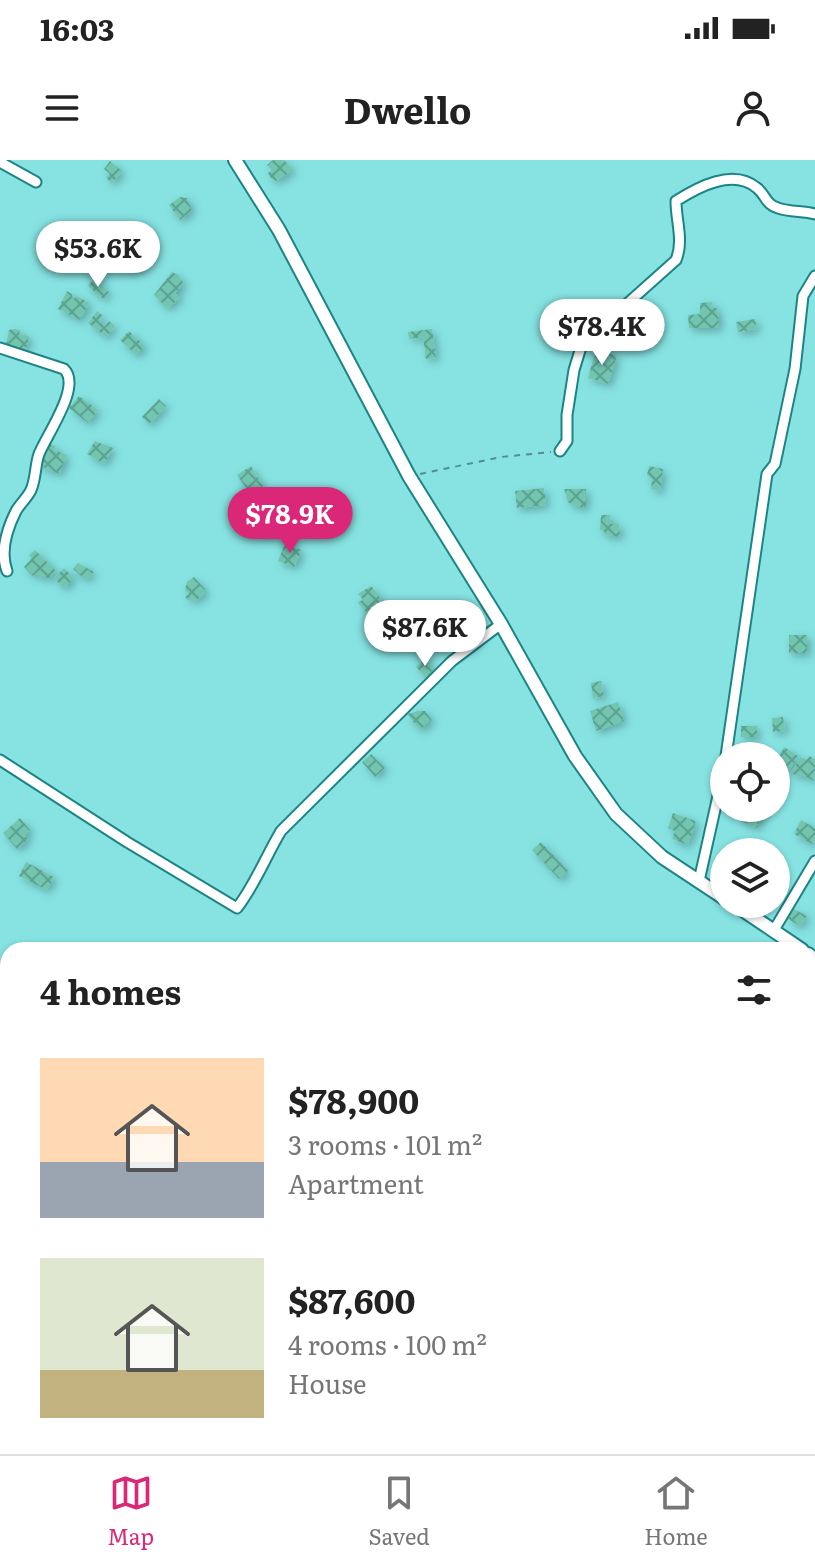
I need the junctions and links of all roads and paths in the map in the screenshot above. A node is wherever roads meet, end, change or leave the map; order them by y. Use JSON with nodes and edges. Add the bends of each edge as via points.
{"nodes":[{"id":1,"x":235,"y":160,"type":"edge"},
{"id":2,"x":0,"y":162,"type":"edge"},
{"id":3,"x":36,"y":182,"type":"dead end"},
{"id":4,"x":815,"y":214,"type":"edge"},
{"id":5,"x":815,"y":276,"type":"edge"},
{"id":6,"x":0,"y":348,"type":"edge"},
{"id":7,"x":560,"y":451,"type":"joint"},
{"id":8,"x":409,"y":476,"type":"junction"},
{"id":9,"x":7,"y":571,"type":"dead end"},
{"id":10,"x":501,"y":624,"type":"junction"},
{"id":11,"x":728,"y":742,"type":"edge"},
{"id":12,"x":0,"y":760,"type":"edge"},
{"id":13,"x":712,"y":822,"type":"edge"},
{"id":14,"x":815,"y":861,"type":"edge"},
{"id":15,"x":699,"y":881,"type":"junction"},
{"id":16,"x":710,"y":888,"type":"edge"},
{"id":17,"x":756,"y":918,"type":"edge"},
{"id":18,"x":774,"y":930,"type":"junction"},
{"id":19,"x":791,"y":942,"type":"edge"}],
"edges":[{"from":1,"to":8,"type":"street","via":[[279,230]]},
{"from":2,"to":3,"type":"street"},
{"from":4,"to":7,"type":"street","via":[[781,210],[742,180],[721,179],[676,201],[682,245],[676,260],[582,344],[567,441]]},
{"from":5,"to":11,"type":"street","via":[[803,296],[795,369],[775,464],[767,474]]},
{"from":6,"to":9,"type":"street","via":[[64,369],[71,383],[40,453],[31,489],[9,530],[3,559]]},
{"from":7,"to":8,"type":"path"},
{"from":8,"to":10,"type":"street"},
{"from":10,"to":12,"type":"street","via":[[452,661],[281,831],[237,908]]},
{"from":10,"to":15,"type":"street","via":[[575,756],[616,814],[662,857]]},
{"from":13,"to":15,"type":"street"},
{"from":14,"to":18,"type":"street"},
{"from":15,"to":16,"type":"street"},
{"from":17,"to":18,"type":"street"},
{"from":18,"to":19,"type":"street"}]}
